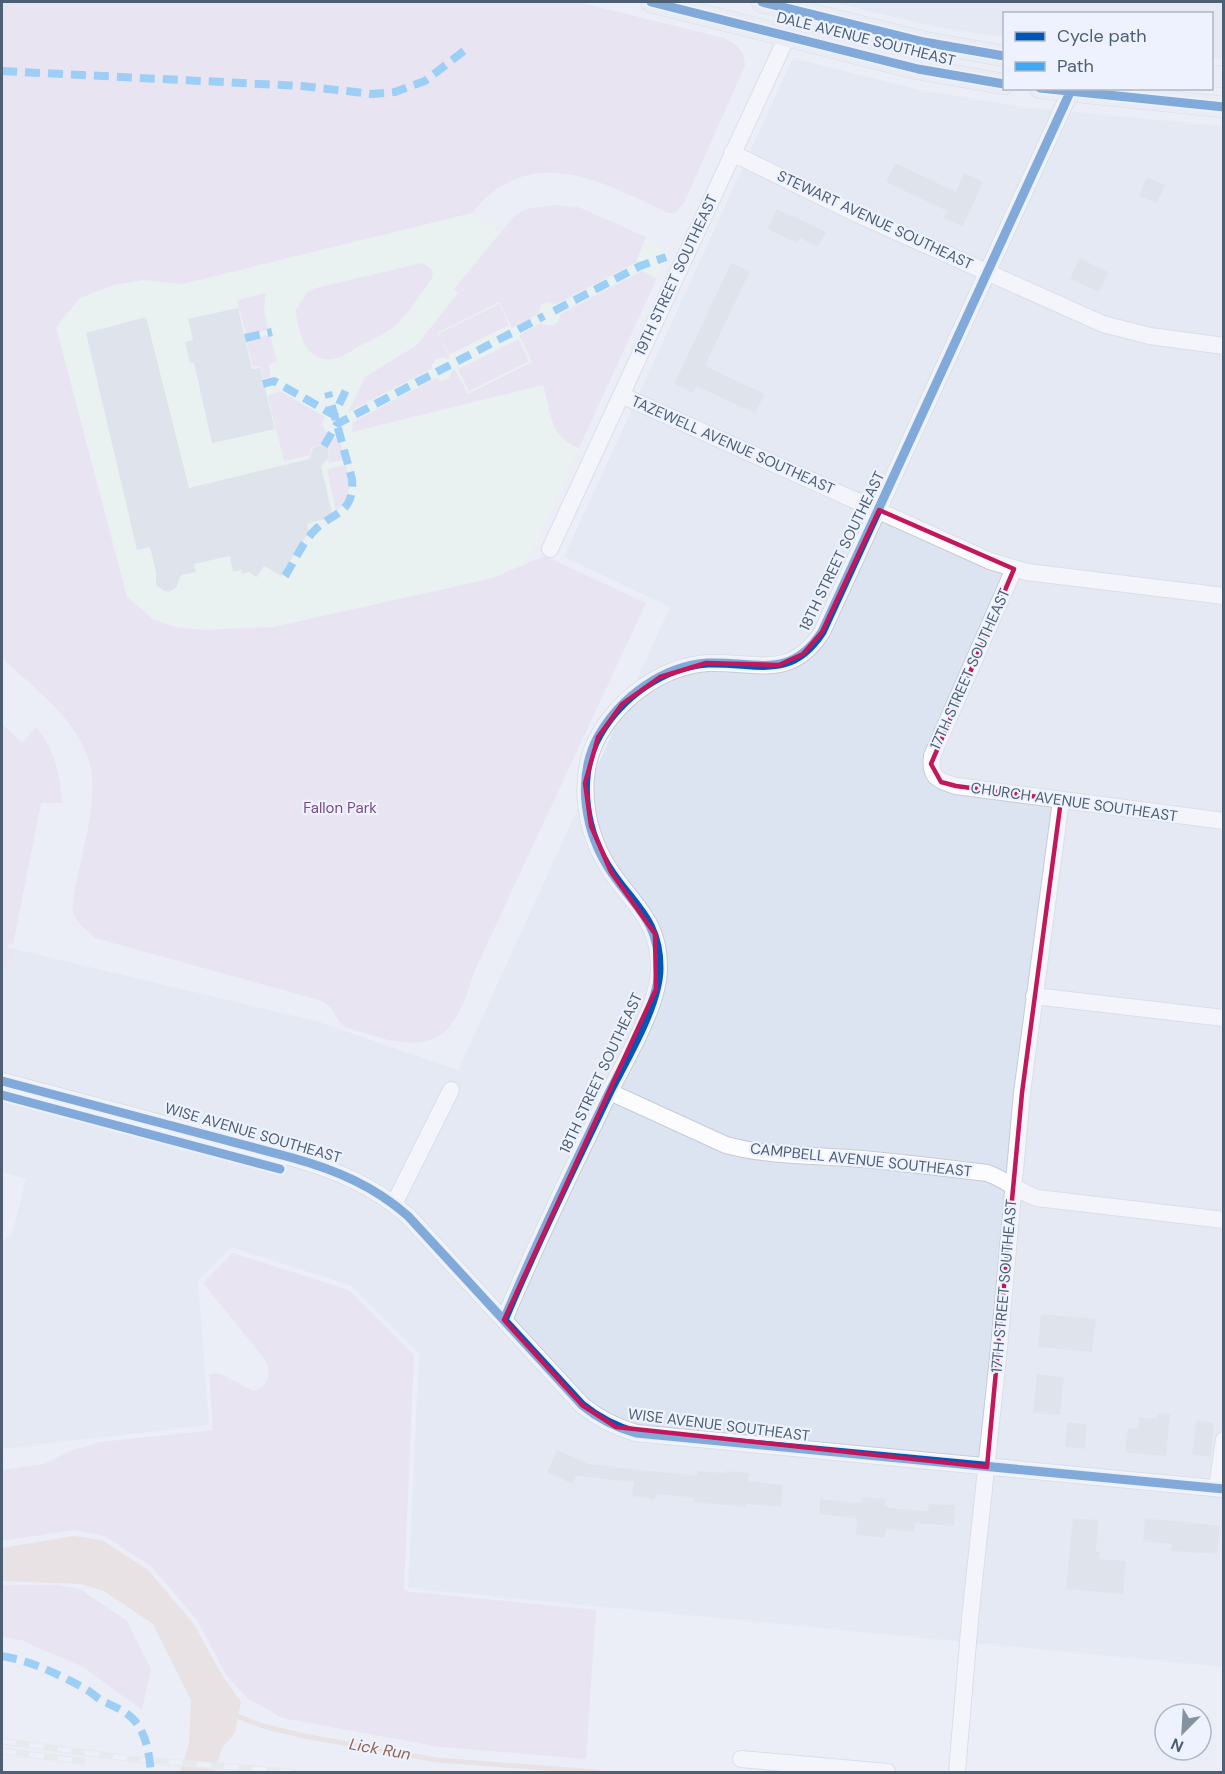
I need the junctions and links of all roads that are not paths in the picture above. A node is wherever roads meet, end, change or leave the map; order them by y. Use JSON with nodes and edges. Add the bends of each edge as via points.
{"nodes":[{"id":1,"x":651,"y":2,"type":"edge"},
{"id":2,"x":762,"y":2,"type":"edge"},
{"id":3,"x":801,"y":6,"type":"edge"},
{"id":4,"x":787,"y":36,"type":"junction"},
{"id":5,"x":1003,"y":56,"type":"edge"},
{"id":6,"x":1003,"y":84,"type":"edge"},
{"id":7,"x":1071,"y":90,"type":"edge"},
{"id":8,"x":1223,"y":107,"type":"edge"},
{"id":9,"x":732,"y":153,"type":"junction"},
{"id":10,"x":989,"y":272,"type":"junction"},
{"id":11,"x":1224,"y":346,"type":"edge"},
{"id":12,"x":621,"y":395,"type":"junction"},
{"id":13,"x":879,"y":510,"type":"junction"},
{"id":14,"x":550,"y":549,"type":"dead end"},
{"id":15,"x":1014,"y":569,"type":"junction"},
{"id":16,"x":1224,"y":596,"type":"edge"},
{"id":17,"x":932,"y":770,"type":"joint"},
{"id":18,"x":1060,"y":800,"type":"junction"},
{"id":19,"x":1224,"y":821,"type":"edge"},
{"id":20,"x":1034,"y":996,"type":"junction"},
{"id":21,"x":1224,"y":1018,"type":"edge"},
{"id":22,"x":2,"y":1081,"type":"edge"},
{"id":23,"x":451,"y":1090,"type":"dead end"},
{"id":24,"x":610,"y":1092,"type":"junction"},
{"id":25,"x":1013,"y":1185,"type":"junction"},
{"id":26,"x":394,"y":1204,"type":"junction"},
{"id":27,"x":1224,"y":1220,"type":"edge"},
{"id":28,"x":504,"y":1320,"type":"junction"},
{"id":29,"x":1224,"y":1440,"type":"edge"},
{"id":30,"x":987,"y":1467,"type":"junction"},
{"id":31,"x":1220,"y":1488,"type":"edge"},
{"id":32,"x":741,"y":1759,"type":"dead end"},
{"id":33,"x":887,"y":1773,"type":"edge"},
{"id":34,"x":957,"y":1773,"type":"edge"}],
"edges":[{"from":1,"to":4,"type":"main road","name":"DALE AVENUE SOUTHEAST"},
{"from":2,"to":3,"type":"main road","name":"DALE AVENUE SOUTHEAST"},
{"from":3,"to":4,"type":"street","name":"19TH STREET SOUTHEAST"},
{"from":3,"to":5,"type":"main road","name":"DALE AVENUE SOUTHEAST","via":[[924,42]]},
{"from":4,"to":6,"type":"main road","name":"DALE AVENUE SOUTHEAST","via":[[918,69]]},
{"from":4,"to":9,"type":"street","name":"19TH STREET SOUTHEAST"},
{"from":7,"to":8,"type":"main road"},
{"from":7,"to":10,"type":"street","name":"18TH STREET SOUTHEAST"},
{"from":9,"to":10,"type":"street","name":"STEWART AVENUE SOUTHEAST"},
{"from":9,"to":12,"type":"street","name":"19TH STREET SOUTHEAST"},
{"from":10,"to":11,"type":"street","name":"STEWART AVENUE SOUTHEAST","via":[[1120,329]]},
{"from":10,"to":13,"type":"street","name":"18TH STREET SOUTHEAST"},
{"from":12,"to":13,"type":"street","name":"TAZEWELL AVENUE SOUTHEAST"},
{"from":12,"to":14,"type":"street","name":"19TH STREET SOUTHEAST"},
{"from":13,"to":15,"type":"street","name":"TAZEWELL AVENUE SOUTHEAST"},
{"from":13,"to":24,"type":"street","name":"18TH STREET SOUTHEAST","via":[[822,632],[803,654],[779,665],[763,667],[706,663],[682,668],[636,692],[610,718],[598,737],[585,783],[591,826],[611,872],[646,916],[655,934],[659,970],[640,1031]]},
{"from":15,"to":16,"type":"street","name":"TAZEWELL AVENUE SOUTHEAST"},
{"from":15,"to":17,"type":"street","name":"17TH STREET SOUTHEAST","via":[[932,756]]},
{"from":17,"to":18,"type":"street","name":"CHURCH AVENUE SOUTHEAST","via":[[941,782],[956,786]]},
{"from":18,"to":19,"type":"street","name":"CHURCH AVENUE SOUTHEAST"},
{"from":18,"to":20,"type":"street","name":"17TH STREET SOUTHEAST"},
{"from":20,"to":21,"type":"street"},
{"from":20,"to":25,"type":"street","name":"17TH STREET SOUTHEAST"},
{"from":22,"to":26,"type":"street","name":"WISE AVENUE SOUTHEAST","via":[[324,1167],[366,1185]]},
{"from":23,"to":26,"type":"street"},
{"from":24,"to":25,"type":"street","name":"CAMPBELL AVENUE SOUTHEAST","via":[[739,1148],[987,1173]]},
{"from":24,"to":28,"type":"street","name":"18TH STREET SOUTHEAST"},
{"from":25,"to":27,"type":"street","name":"CAMPBELL AVENUE SOUTHEAST","via":[[1037,1198]]},
{"from":25,"to":30,"type":"street","name":"17TH STREET SOUTHEAST"},
{"from":26,"to":28,"type":"street","name":"WISE AVENUE SOUTHEAST"},
{"from":28,"to":30,"type":"street","name":"WISE AVENUE SOUTHEAST","via":[[582,1405],[616,1427],[636,1433]]},
{"from":29,"to":31,"type":"street"},
{"from":30,"to":31,"type":"street","name":"WISE AVENUE SOUTHEAST"},
{"from":30,"to":34,"type":"street","name":"17TH STREET SOUTHEAST"},
{"from":32,"to":33,"type":"street"}]}
